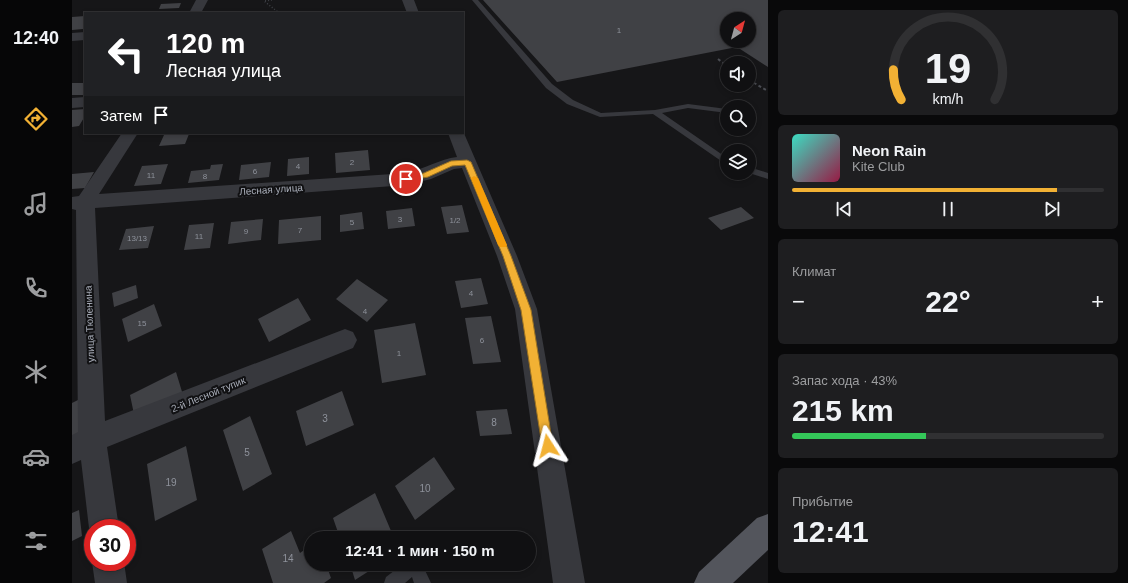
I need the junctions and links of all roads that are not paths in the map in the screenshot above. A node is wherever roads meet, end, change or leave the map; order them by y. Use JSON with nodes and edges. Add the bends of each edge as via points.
{"nodes":[{"id":1,"x":202,"y":0,"type":"edge"},
{"id":2,"x":408,"y":0,"type":"edge"},
{"id":3,"x":475,"y":0,"type":"edge"},
{"id":4,"x":196,"y":12,"type":"edge"},
{"id":5,"x":413,"y":12,"type":"edge"},
{"id":6,"x":84,"y":36,"type":"edge"},
{"id":7,"x":72,"y":37,"type":"edge"},
{"id":8,"x":72,"y":102,"type":"edge"},
{"id":9,"x":84,"y":102,"type":"edge"},
{"id":10,"x":720,"y":110,"type":"edge"},
{"id":11,"x":655,"y":112,"type":"junction"},
{"id":12,"x":129,"y":134,"type":"edge"},
{"id":13,"x":456,"y":134,"type":"edge"},
{"id":14,"x":720,"y":157,"type":"edge"},
{"id":15,"x":467,"y":162,"type":"junction"},
{"id":16,"x":756,"y":172,"type":"edge"},
{"id":17,"x":768,"y":176,"type":"edge"},
{"id":18,"x":79,"y":203,"type":"edge"},
{"id":19,"x":345,"y":340,"type":"dead end"},
{"id":20,"x":82,"y":445,"type":"edge"},
{"id":21,"x":102,"y":519,"type":"edge"},
{"id":22,"x":768,"y":529,"type":"edge"},
{"id":23,"x":109,"y":571,"type":"edge"},
{"id":24,"x":111,"y":583,"type":"edge"},
{"id":25,"x":392,"y":583,"type":"edge"},
{"id":26,"x":423,"y":583,"type":"edge"},
{"id":27,"x":569,"y":583,"type":"edge"},
{"id":28,"x":710,"y":583,"type":"edge"}],
"edges":[{"from":1,"to":4,"type":"street"},
{"from":2,"to":5,"type":"street"},
{"from":3,"to":11,"type":"lane","via":[[548,86],[570,102],[600,115]]},
{"from":6,"to":7,"type":"street"},
{"from":8,"to":9,"type":"street"},
{"from":10,"to":11,"type":"lane","via":[[688,106]]},
{"from":11,"to":14,"type":"lane"},
{"from":12,"to":18,"type":"street"},
{"from":13,"to":15,"type":"street"},
{"from":15,"to":18,"type":"street","name":"Лесная улица","via":[[451,164],[425,175],[406,179]]},
{"from":15,"to":27,"type":"street","via":[[507,256],[526,310]]},
{"from":16,"to":17,"type":"lane"},
{"from":18,"to":20,"type":"street","name":"улица Тюленина"},
{"from":19,"to":20,"type":"street","name":"2-й Лесной тупик"},
{"from":20,"to":21,"type":"street","name":"улица Тюленина"},
{"from":22,"to":28,"type":"main road"},
{"from":23,"to":24,"type":"street"},
{"from":25,"to":26,"type":"lane","via":[[414,566]]}]}
